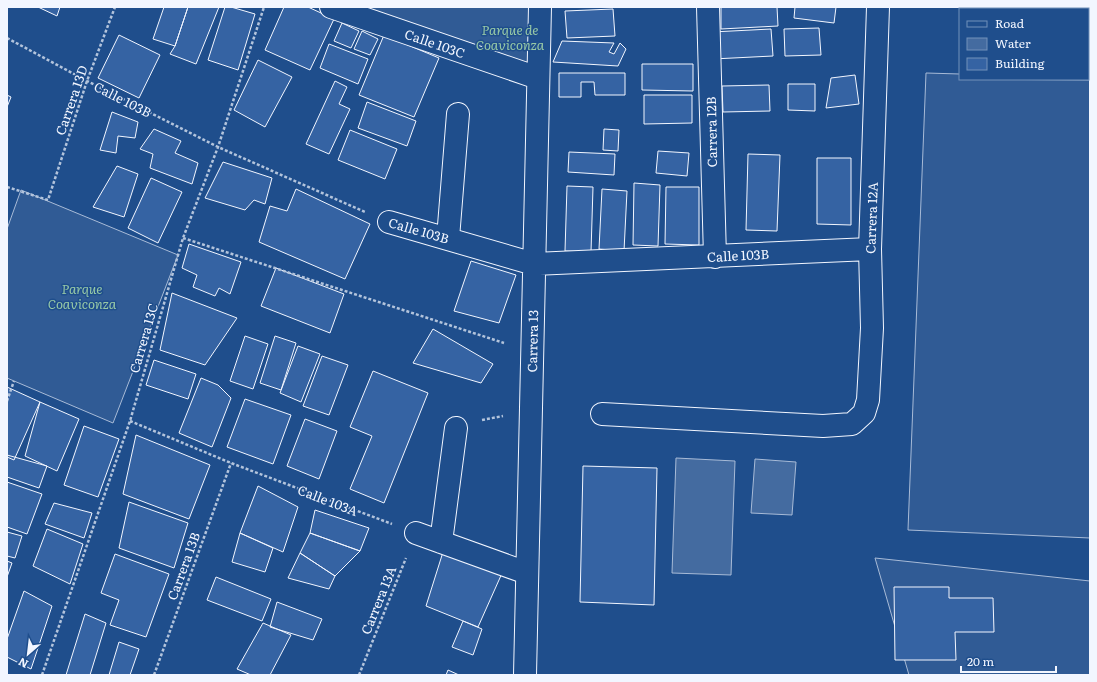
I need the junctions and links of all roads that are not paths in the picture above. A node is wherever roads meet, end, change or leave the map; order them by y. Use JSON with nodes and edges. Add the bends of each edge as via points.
{"nodes":[{"id":1,"x":331,"y":7,"type":"edge"},
{"id":2,"x":540,"y":7,"type":"edge"},
{"id":3,"x":708,"y":7,"type":"edge"},
{"id":4,"x":878,"y":7,"type":"edge"},
{"id":5,"x":538,"y":78,"type":"junction"},
{"id":6,"x":458,"y":114,"type":"dead end"},
{"id":7,"x":389,"y":222,"type":"road end"},
{"id":8,"x":448,"y":238,"type":"junction"},
{"id":9,"x":870,"y":250,"type":"junction"},
{"id":10,"x":715,"y":256,"type":"junction"},
{"id":11,"x":534,"y":264,"type":"junction"},
{"id":12,"x":602,"y":414,"type":"dead end"},
{"id":13,"x":456,"y":428,"type":"road end"},
{"id":14,"x":416,"y":533,"type":"road end"},
{"id":15,"x":441,"y":542,"type":"junction"},
{"id":16,"x":528,"y":573,"type":"junction"},
{"id":17,"x":525,"y":675,"type":"edge"}],
"edges":[{"from":1,"to":5,"type":"street","name":"Calle 103C"},
{"from":2,"to":5,"type":"street","name":"Carrera 13"},
{"from":3,"to":10,"type":"street","name":"Carrera 12B"},
{"from":4,"to":9,"type":"street","name":"Carrera 12A"},
{"from":5,"to":11,"type":"street","name":"Carrera 13"},
{"from":6,"to":8,"type":"street"},
{"from":7,"to":8,"type":"street","name":"Calle 103B"},
{"from":8,"to":11,"type":"street","name":"Calle 103B"},
{"from":9,"to":10,"type":"street","name":"Calle 103B"},
{"from":9,"to":12,"type":"street","name":"Carrera 12A","via":[[872,328],[868,400],[864,413],[852,424],[823,426]]},
{"from":10,"to":11,"type":"street","name":"Calle 103B"},
{"from":11,"to":16,"type":"street","name":"Carrera 13"},
{"from":13,"to":15,"type":"street"},
{"from":14,"to":15,"type":"street"},
{"from":15,"to":16,"type":"street"},
{"from":16,"to":17,"type":"street","name":"Carrera 13"}]}
